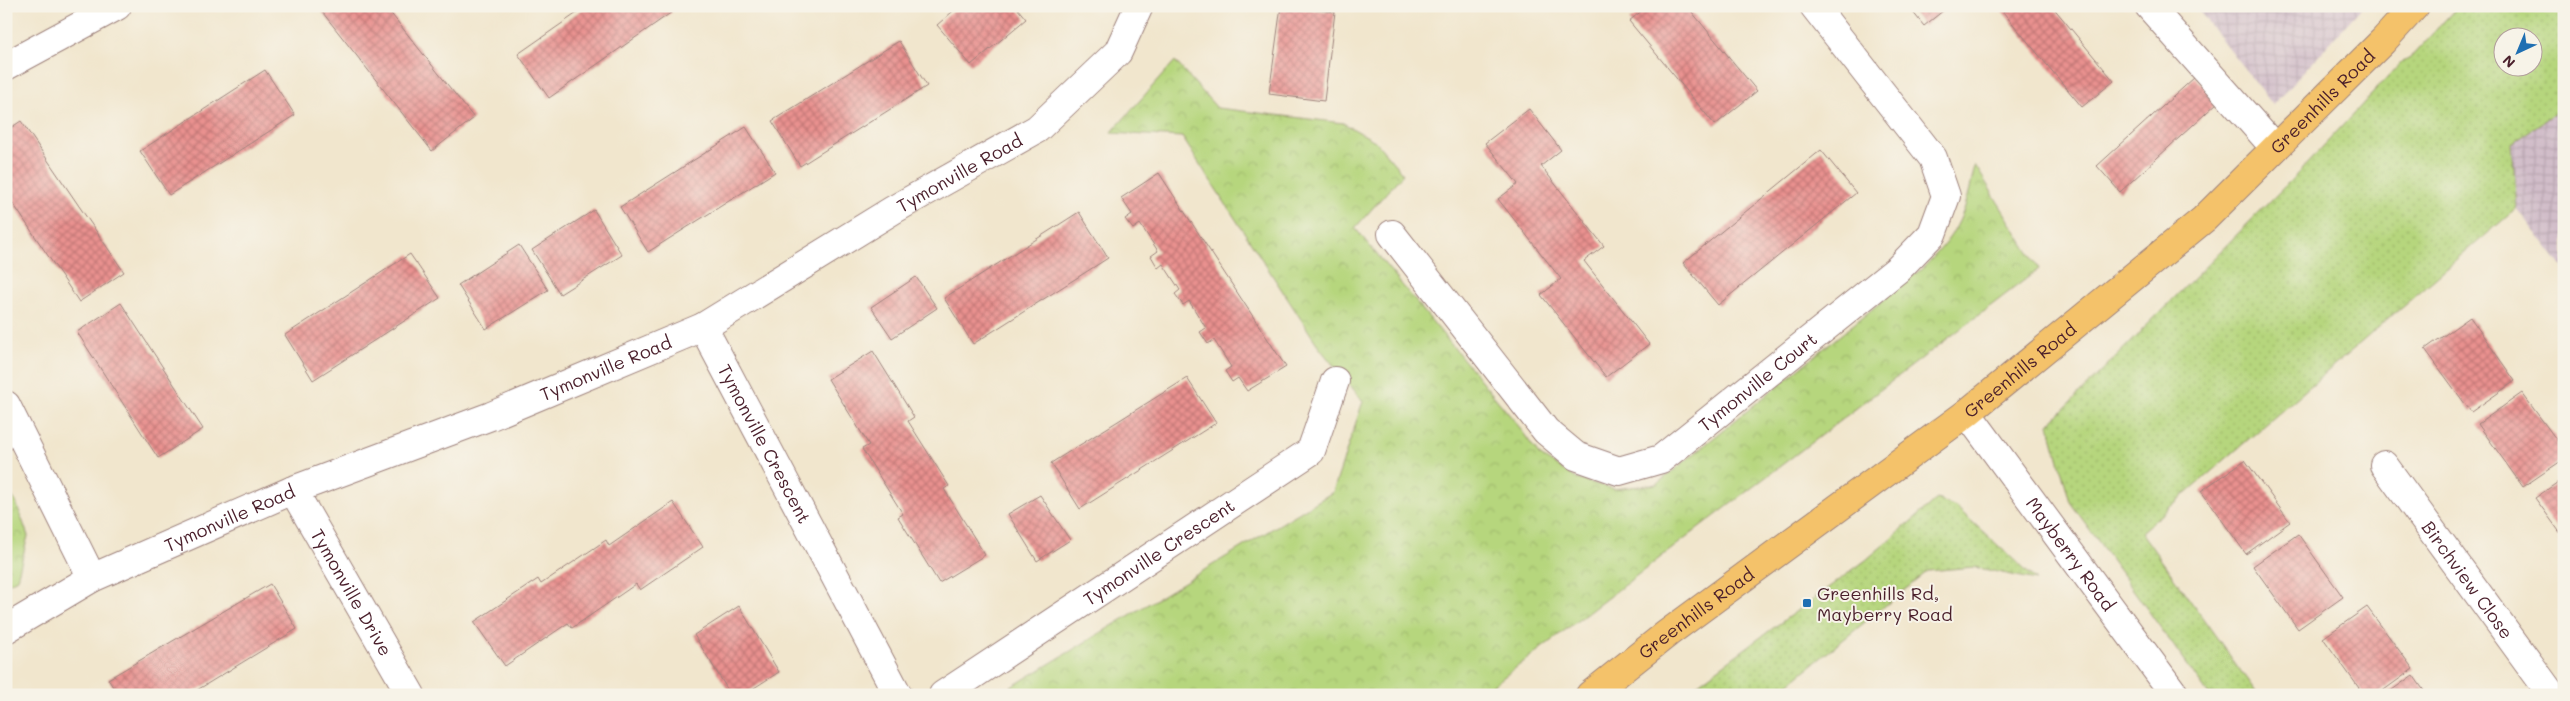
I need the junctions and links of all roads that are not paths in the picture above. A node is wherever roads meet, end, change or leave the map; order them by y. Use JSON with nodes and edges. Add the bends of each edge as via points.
{"nodes":[{"id":1,"x":117,"y":6,"type":"edge"},
{"id":2,"x":1139,"y":6,"type":"edge"},
{"id":3,"x":1814,"y":6,"type":"edge"},
{"id":4,"x":2149,"y":6,"type":"edge"},
{"id":5,"x":2415,"y":6,"type":"edge"},
{"id":6,"x":6,"y":66,"type":"edge"},
{"id":7,"x":2275,"y":148,"type":"junction"},
{"id":8,"x":1392,"y":234,"type":"dead end"},
{"id":9,"x":703,"y":327,"type":"junction"},
{"id":10,"x":1335,"y":381,"type":"dead end"},
{"id":11,"x":7,"y":408,"type":"edge"},
{"id":12,"x":1967,"y":413,"type":"junction"},
{"id":13,"x":2384,"y":465,"type":"dead end"},
{"id":14,"x":292,"y":490,"type":"junction"},
{"id":15,"x":92,"y":578,"type":"junction"},
{"id":16,"x":6,"y":630,"type":"edge"},
{"id":17,"x":412,"y":695,"type":"edge"},
{"id":18,"x":898,"y":695,"type":"edge"},
{"id":19,"x":943,"y":695,"type":"edge"},
{"id":20,"x":1590,"y":695,"type":"edge"},
{"id":21,"x":2175,"y":695,"type":"edge"},
{"id":22,"x":2552,"y":695,"type":"edge"}],
"edges":[{"from":1,"to":6,"type":"street"},
{"from":2,"to":9,"type":"street","name":"Tymonville Road","via":[[1118,52],[1037,129],[893,210]]},
{"from":3,"to":8,"type":"street","name":"Tymonville Court","via":[[1933,158],[1946,196],[1932,234],[1898,269],[1661,459],[1619,471],[1576,456],[1563,446],[1546,431]]},
{"from":4,"to":7,"type":"street"},
{"from":5,"to":7,"type":"main road","name":"Greenhills Road"},
{"from":7,"to":12,"type":"main road","name":"Greenhills Road","via":[[2204,219]]},
{"from":9,"to":14,"type":"street","name":"Tymonville Road","via":[[491,416]]},
{"from":9,"to":18,"type":"street","name":"Tymonville Crescent"},
{"from":10,"to":19,"type":"street","name":"Tymonville Crescent","via":[[1311,451]]},
{"from":11,"to":15,"type":"street"},
{"from":12,"to":20,"type":"main road","name":"Greenhills Road"},
{"from":12,"to":21,"type":"street","name":"Mayberry Road"},
{"from":13,"to":22,"type":"street","name":"Birchview Close"},
{"from":14,"to":15,"type":"street","name":"Tymonville Road"},
{"from":14,"to":17,"type":"street","name":"Tymonville Drive"},
{"from":15,"to":16,"type":"street","name":"Tymonville Road"}]}
